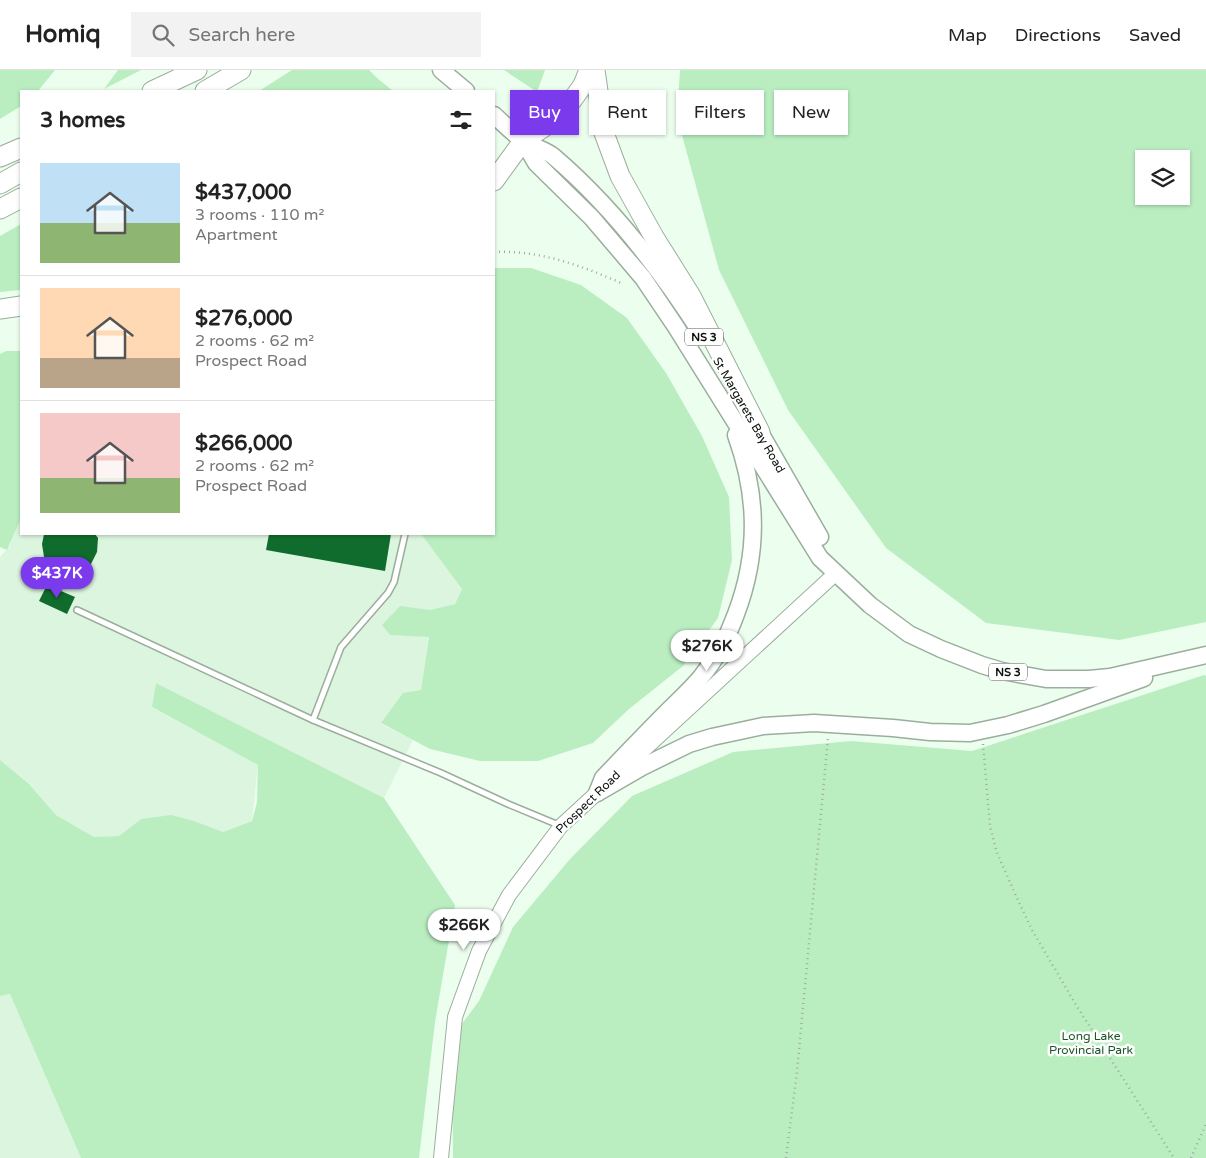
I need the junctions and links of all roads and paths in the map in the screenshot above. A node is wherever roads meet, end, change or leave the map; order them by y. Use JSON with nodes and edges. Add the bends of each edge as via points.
{"nodes":[{"id":1,"x":197,"y":70,"type":"edge"},
{"id":2,"x":241,"y":70,"type":"edge"},
{"id":3,"x":441,"y":70,"type":"edge"},
{"id":4,"x":589,"y":70,"type":"edge"},
{"id":5,"x":595,"y":70,"type":"edge"},
{"id":6,"x":154,"y":90,"type":"edge"},
{"id":7,"x":162,"y":90,"type":"edge"},
{"id":8,"x":207,"y":90,"type":"edge"},
{"id":9,"x":465,"y":90,"type":"edge"},
{"id":10,"x":495,"y":116,"type":"edge"},
{"id":11,"x":523,"y":141,"type":"junction"},
{"id":12,"x":20,"y":148,"type":"edge"},
{"id":13,"x":0,"y":157,"type":"edge"},
{"id":14,"x":20,"y":173,"type":"edge"},
{"id":15,"x":495,"y":180,"type":"edge"},
{"id":16,"x":0,"y":184,"type":"edge"},
{"id":17,"x":20,"y":199,"type":"edge"},
{"id":18,"x":0,"y":209,"type":"edge"},
{"id":19,"x":495,"y":252,"type":"edge"},
{"id":20,"x":621,"y":283,"type":"dead end"},
{"id":21,"x":20,"y":306,"type":"edge"},
{"id":22,"x":0,"y":309,"type":"edge"},
{"id":23,"x":718,"y":395,"type":"junction"},
{"id":24,"x":760,"y":432,"type":"junction"},
{"id":25,"x":405,"y":535,"type":"edge"},
{"id":26,"x":836,"y":573,"type":"junction"},
{"id":27,"x":77,"y":610,"type":"dead end"},
{"id":28,"x":1206,"y":656,"type":"edge"},
{"id":29,"x":313,"y":720,"type":"junction"},
{"id":30,"x":830,"y":724,"type":"junction"},
{"id":31,"x":983,"y":730,"type":"junction"},
{"id":32,"x":597,"y":793,"type":"junction"},
{"id":33,"x":561,"y":826,"type":"junction"},
{"id":34,"x":1206,"y":1124,"type":"edge"},
{"id":35,"x":442,"y":1158,"type":"edge"},
{"id":36,"x":786,"y":1158,"type":"edge"},
{"id":37,"x":1174,"y":1158,"type":"edge"},
{"id":38,"x":1191,"y":1158,"type":"edge"}],
"edges":[{"from":1,"to":6,"type":"highway"},
{"from":1,"to":7,"type":"highway"},
{"from":2,"to":8,"type":"highway"},
{"from":3,"to":9,"type":"main road"},
{"from":4,"to":11,"type":"highway","via":[[567,106]]},
{"from":5,"to":24,"type":"highway","via":[[604,133],[620,176],[691,296]]},
{"from":10,"to":11,"type":"main road","name":"St Margarets Bay Road","number":"NS 3"},
{"from":11,"to":15,"type":"highway"},
{"from":11,"to":23,"type":"main road","name":"St Margarets Bay Road","number":"NS 3","via":[[536,163],[592,218],[643,278]]},
{"from":11,"to":24,"type":"main road","name":"St Margarets Bay Road","number":"NS 3","via":[[551,154],[611,213],[646,254],[700,331]]},
{"from":12,"to":13,"type":"highway"},
{"from":14,"to":16,"type":"highway"},
{"from":17,"to":18,"type":"highway"},
{"from":19,"to":20,"type":"path","via":[[556,258]]},
{"from":21,"to":22,"type":"highway"},
{"from":23,"to":26,"type":"main road","name":"St Margarets Bay Road","number":"NS 3","via":[[820,558]]},
{"from":23,"to":32,"type":"main road","via":[[738,440],[750,489],[754,538],[746,587],[721,649],[701,677],[602,778]]},
{"from":24,"to":26,"type":"main road","name":"St Margarets Bay Road","number":"NS 3","via":[[829,552]]},
{"from":25,"to":29,"type":"lane","via":[[394,582],[341,647]]},
{"from":26,"to":28,"type":"main road","name":"St Margarets Bay Road","number":"NS 3","via":[[870,605],[909,634],[1002,671],[1046,679],[1110,677]]},
{"from":26,"to":32,"type":"main road","name":"Prospect Road"},
{"from":27,"to":29,"type":"lane"},
{"from":28,"to":31,"type":"main road","via":[[1044,714]]},
{"from":29,"to":33,"type":"lane"},
{"from":30,"to":31,"type":"main road","via":[[930,732]]},
{"from":30,"to":32,"type":"main road","via":[[763,726],[712,737],[689,744]]},
{"from":30,"to":36,"type":"path"},
{"from":31,"to":37,"type":"path","via":[[990,826],[997,853],[1032,930]]},
{"from":32,"to":33,"type":"main road","name":"Prospect Road"},
{"from":33,"to":35,"type":"main road","name":"Prospect Road","via":[[509,895],[479,951],[455,1017]]},
{"from":34,"to":38,"type":"path"}]}
